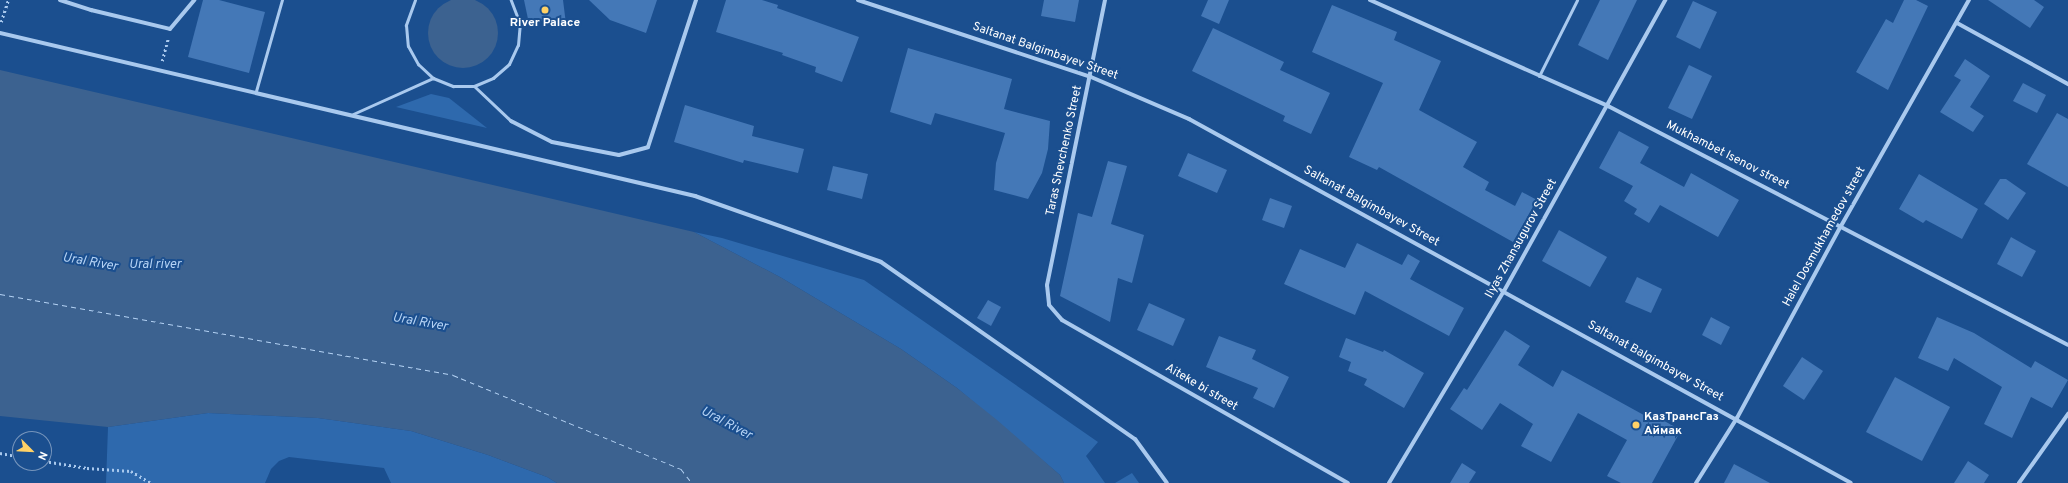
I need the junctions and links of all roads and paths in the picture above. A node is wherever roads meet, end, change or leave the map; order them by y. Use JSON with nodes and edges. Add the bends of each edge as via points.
{"nodes":[{"id":1,"x":8,"y":0,"type":"edge"},
{"id":2,"x":60,"y":0,"type":"edge"},
{"id":3,"x":194,"y":0,"type":"edge"},
{"id":4,"x":282,"y":0,"type":"edge"},
{"id":5,"x":415,"y":0,"type":"edge"},
{"id":6,"x":511,"y":0,"type":"edge"},
{"id":7,"x":696,"y":0,"type":"edge"},
{"id":8,"x":858,"y":0,"type":"edge"},
{"id":9,"x":1105,"y":0,"type":"edge"},
{"id":10,"x":1370,"y":0,"type":"edge"},
{"id":11,"x":1577,"y":0,"type":"edge"},
{"id":12,"x":1665,"y":0,"type":"edge"},
{"id":13,"x":1970,"y":0,"type":"edge"},
{"id":14,"x":1957,"y":23,"type":"junction"},
{"id":15,"x":0,"y":25,"type":"edge"},
{"id":16,"x":170,"y":29,"type":"junction"},
{"id":17,"x":0,"y":33,"type":"edge"},
{"id":18,"x":160,"y":70,"type":"junction"},
{"id":19,"x":1539,"y":76,"type":"junction"},
{"id":20,"x":1091,"y":77,"type":"junction"},
{"id":21,"x":433,"y":78,"type":"junction"},
{"id":22,"x":2068,"y":84,"type":"edge"},
{"id":23,"x":474,"y":86,"type":"junction"},
{"id":24,"x":256,"y":91,"type":"junction"},
{"id":25,"x":1608,"y":106,"type":"junction"},
{"id":26,"x":353,"y":114,"type":"junction"},
{"id":27,"x":511,"y":121,"type":"joint"},
{"id":28,"x":1841,"y":226,"type":"junction"},
{"id":29,"x":1504,"y":291,"type":"junction"},
{"id":30,"x":1049,"y":305,"type":"joint"},
{"id":31,"x":2068,"y":345,"type":"edge"},
{"id":32,"x":2068,"y":414,"type":"edge"},
{"id":33,"x":1737,"y":418,"type":"junction"},
{"id":34,"x":0,"y":453,"type":"edge"},
{"id":35,"x":12,"y":455,"type":"edge"},
{"id":36,"x":52,"y":462,"type":"edge"},
{"id":37,"x":151,"y":483,"type":"edge"},
{"id":38,"x":1167,"y":483,"type":"edge"},
{"id":39,"x":1348,"y":483,"type":"edge"},
{"id":40,"x":1389,"y":483,"type":"edge"},
{"id":41,"x":1696,"y":483,"type":"edge"},
{"id":42,"x":1851,"y":483,"type":"edge"},
{"id":43,"x":2019,"y":483,"type":"edge"}],
"edges":[{"from":1,"to":15,"type":"path"},
{"from":2,"to":16,"type":"street"},
{"from":3,"to":16,"type":"street"},
{"from":4,"to":24,"type":"lane"},
{"from":5,"to":21,"type":"lane","via":[[406,25],[408,46],[418,64]]},
{"from":6,"to":23,"type":"lane","via":[[520,24],[518,45],[509,64],[493,78]]},
{"from":7,"to":27,"type":"street","via":[[648,147],[619,155],[552,142]]},
{"from":8,"to":20,"type":"street","name":"Saltanat Balgimbayev Street"},
{"from":9,"to":20,"type":"street","name":"Taras Shevchenko Street"},
{"from":10,"to":19,"type":"street","name":"Mukhambet Isenov street"},
{"from":11,"to":19,"type":"lane"},
{"from":12,"to":25,"type":"street","name":"Ilyas Zhansugurov Street"},
{"from":13,"to":14,"type":"street","name":"Halel Dosmukhamedov street"},
{"from":14,"to":22,"type":"street"},
{"from":14,"to":28,"type":"street","name":"Halel Dosmukhamedov street"},
{"from":16,"to":18,"type":"path"},
{"from":17,"to":18,"type":"street"},
{"from":18,"to":24,"type":"street"},
{"from":19,"to":25,"type":"street","name":"Mukhambet Isenov street"},
{"from":20,"to":29,"type":"street","name":"Saltanat Balgimbayev Street","via":[[1189,119]]},
{"from":20,"to":30,"type":"street","name":"Taras Shevchenko Street","via":[[1047,285]]},
{"from":21,"to":23,"type":"lane","via":[[453,86]]},
{"from":21,"to":26,"type":"lane"},
{"from":23,"to":27,"type":"lane"},
{"from":24,"to":26,"type":"street"},
{"from":25,"to":28,"type":"street","name":"Mukhambet Isenov street"},
{"from":25,"to":29,"type":"street","name":"Ilyas Zhansugurov Street"},
{"from":26,"to":38,"type":"street","via":[[695,196],[881,262],[1135,439]]},
{"from":28,"to":31,"type":"street","name":"Mukhambet Isenov street"},
{"from":28,"to":33,"type":"street","name":"Halel Dosmukhamedov street"},
{"from":29,"to":33,"type":"street","name":"Saltanat Balgimbayev Street"},
{"from":29,"to":40,"type":"street","name":"Ilyas Zhansugurov Street"},
{"from":30,"to":39,"type":"street","name":"Aiteke bi street","via":[[1062,320]]},
{"from":32,"to":43,"type":"street"},
{"from":33,"to":41,"type":"street","name":"Halel Dosmukhamedov street"},
{"from":33,"to":42,"type":"street","name":"Saltanat Balgimbayev Street"},
{"from":34,"to":35,"type":"path"},
{"from":36,"to":37,"type":"path","via":[[131,471]]}]}
